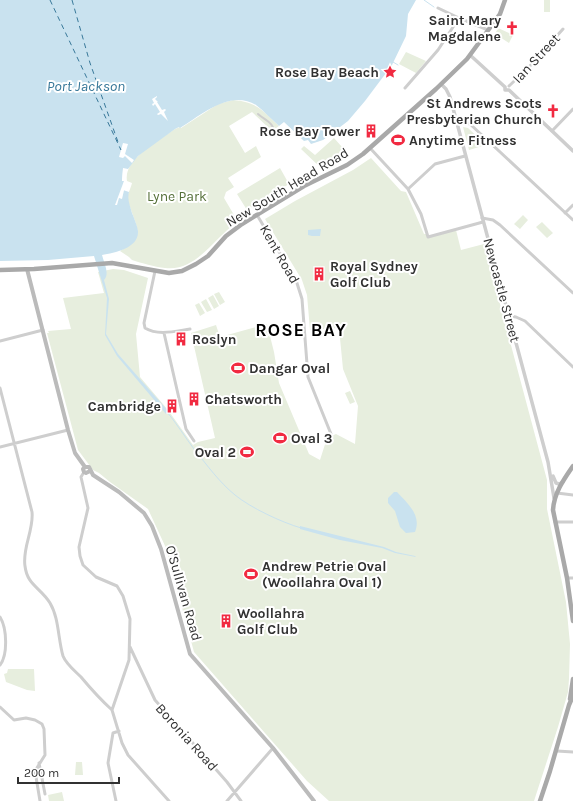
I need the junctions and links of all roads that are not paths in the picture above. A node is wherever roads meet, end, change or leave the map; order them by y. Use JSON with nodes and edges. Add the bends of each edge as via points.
{"nodes":[{"id":1,"x":505,"y":0,"type":"edge"},
{"id":2,"x":438,"y":8,"type":"dead end"},
{"id":3,"x":459,"y":18,"type":"junction"},
{"id":4,"x":563,"y":29,"type":"dead end"},
{"id":5,"x":488,"y":30,"type":"junction"},
{"id":6,"x":470,"y":55,"type":"junction"},
{"id":7,"x":441,"y":84,"type":"junction"},
{"id":8,"x":406,"y":88,"type":"dead end"},
{"id":9,"x":508,"y":88,"type":"junction"},
{"id":10,"x":573,"y":109,"type":"edge"},
{"id":11,"x":258,"y":114,"type":"dead end"},
{"id":12,"x":456,"y":123,"type":"junction"},
{"id":13,"x":552,"y":131,"type":"junction"},
{"id":14,"x":275,"y":135,"type":"dead end"},
{"id":15,"x":370,"y":148,"type":"junction"},
{"id":16,"x":573,"y":151,"type":"edge"},
{"id":17,"x":465,"y":156,"type":"junction"},
{"id":18,"x":408,"y":189,"type":"junction"},
{"id":19,"x":573,"y":205,"type":"edge"},
{"id":20,"x":565,"y":213,"type":"junction"},
{"id":21,"x":257,"y":215,"type":"junction"},
{"id":22,"x":483,"y":220,"type":"junction"},
{"id":23,"x":573,"y":220,"type":"edge"},
{"id":24,"x":27,"y":269,"type":"junction"},
{"id":25,"x":0,"y":270,"type":"edge"},
{"id":26,"x":155,"y":271,"type":"junction"},
{"id":27,"x":573,"y":293,"type":"edge"},
{"id":28,"x":509,"y":316,"type":"junction"},
{"id":29,"x":190,"y":329,"type":"dead end"},
{"id":30,"x":43,"y":330,"type":"junction"},
{"id":31,"x":164,"y":333,"type":"junction"},
{"id":32,"x":0,"y":341,"type":"edge"},
{"id":33,"x":573,"y":366,"type":"edge"},
{"id":34,"x":0,"y":388,"type":"edge"},
{"id":35,"x":68,"y":430,"type":"junction"},
{"id":36,"x":331,"y":434,"type":"dead end"},
{"id":37,"x":194,"y":441,"type":"dead end"},
{"id":38,"x":14,"y":443,"type":"junction"},
{"id":39,"x":0,"y":447,"type":"edge"},
{"id":40,"x":548,"y":462,"type":"junction"},
{"id":41,"x":85,"y":466,"type":"junction"},
{"id":42,"x":573,"y":466,"type":"edge"},
{"id":43,"x":90,"y":471,"type":"junction"},
{"id":44,"x":84,"y":472,"type":"junction"},
{"id":45,"x":563,"y":482,"type":"junction"},
{"id":46,"x":557,"y":493,"type":"junction"},
{"id":47,"x":573,"y":495,"type":"edge"},
{"id":48,"x":554,"y":499,"type":"junction"},
{"id":49,"x":555,"y":522,"type":"junction"},
{"id":50,"x":573,"y":522,"type":"edge"},
{"id":51,"x":567,"y":578,"type":"junction"},
{"id":52,"x":573,"y":578,"type":"edge"},
{"id":53,"x":0,"y":617,"type":"edge"},
{"id":54,"x":573,"y":621,"type":"edge"},
{"id":55,"x":130,"y":647,"type":"junction"},
{"id":56,"x":0,"y":666,"type":"edge"},
{"id":57,"x":573,"y":679,"type":"edge"},
{"id":58,"x":573,"y":696,"type":"edge"},
{"id":59,"x":571,"y":705,"type":"edge"},
{"id":60,"x":0,"y":707,"type":"edge"},
{"id":61,"x":112,"y":710,"type":"junction"},
{"id":62,"x":118,"y":731,"type":"junction"},
{"id":63,"x":273,"y":748,"type":"junction"},
{"id":64,"x":557,"y":751,"type":"junction"},
{"id":65,"x":573,"y":752,"type":"edge"},
{"id":66,"x":38,"y":764,"type":"junction"},
{"id":67,"x":235,"y":792,"type":"junction"},
{"id":68,"x":45,"y":794,"type":"dead end"},
{"id":69,"x":542,"y":800,"type":"edge"},
{"id":70,"x":40,"y":801,"type":"edge"},
{"id":71,"x":116,"y":801,"type":"edge"},
{"id":72,"x":170,"y":801,"type":"edge"},
{"id":73,"x":227,"y":801,"type":"edge"},
{"id":74,"x":241,"y":801,"type":"edge"},
{"id":75,"x":314,"y":801,"type":"edge"}],
"edges":[{"from":1,"to":5,"type":"main road","name":"New South Head Road","via":[[503,9]]},
{"from":2,"to":3,"type":"street"},
{"from":3,"to":5,"type":"street"},
{"from":3,"to":8,"type":"street","via":[[438,50]]},
{"from":4,"to":9,"type":"street","name":"Ian Street"},
{"from":5,"to":6,"type":"main road","name":"New South Head Road"},
{"from":6,"to":7,"type":"main road","name":"New South Head Road"},
{"from":6,"to":9,"type":"street"},
{"from":7,"to":12,"type":"street","name":"Newcastle Street","via":[[449,94]]},
{"from":7,"to":15,"type":"main road","name":"New South Head Road"},
{"from":9,"to":13,"type":"street"},
{"from":10,"to":13,"type":"street"},
{"from":11,"to":14,"type":"street","via":[[274,127]]},
{"from":12,"to":17,"type":"street","name":"Newcastle Street"},
{"from":12,"to":20,"type":"street","via":[[470,124]]},
{"from":13,"to":16,"type":"street"},
{"from":15,"to":18,"type":"street"},
{"from":15,"to":21,"type":"main road","name":"New South Head Road","via":[[352,162],[304,186]]},
{"from":17,"to":18,"type":"street","via":[[435,164]]},
{"from":17,"to":22,"type":"street","name":"Newcastle Street"},
{"from":18,"to":22,"type":"street","via":[[421,214],[428,237]]},
{"from":19,"to":20,"type":"street"},
{"from":20,"to":23,"type":"street"},
{"from":21,"to":26,"type":"main road","name":"New South Head Road","via":[[230,233],[196,264],[175,272]]},
{"from":21,"to":36,"type":"street","name":"Kent Road","via":[[300,289],[308,377]]},
{"from":22,"to":27,"type":"street","via":[[493,220],[500,225]]},
{"from":22,"to":28,"type":"street","name":"Newcastle Street"},
{"from":24,"to":25,"type":"main road","name":"New South Head Road"},
{"from":24,"to":26,"type":"main road","name":"New South Head Road","via":[[104,263],[125,264]]},
{"from":24,"to":30,"type":"main road"},
{"from":26,"to":31,"type":"street","via":[[144,323],[145,328]]},
{"from":28,"to":33,"type":"street","via":[[525,321]]},
{"from":28,"to":40,"type":"street","name":"Newcastle Street"},
{"from":29,"to":31,"type":"street"},
{"from":30,"to":32,"type":"street"},
{"from":30,"to":35,"type":"main road"},
{"from":31,"to":37,"type":"street","via":[[186,429]]},
{"from":34,"to":38,"type":"street"},
{"from":35,"to":38,"type":"street"},
{"from":35,"to":41,"type":"main road","via":[[76,453]]},
{"from":38,"to":39,"type":"street"},
{"from":38,"to":61,"type":"street","via":[[32,512],[24,558],[27,575],[52,608],[64,659]]},
{"from":40,"to":45,"type":"street","via":[[556,483]]},
{"from":40,"to":48,"type":"street","name":"Newcastle Street"},
{"from":41,"to":43,"type":"main road","via":[[89,467]]},
{"from":41,"to":44,"type":"main road"},
{"from":42,"to":45,"type":"main road"},
{"from":43,"to":44,"type":"main road"},
{"from":43,"to":63,"type":"main road","name":"O'Sullivan Road","via":[[144,513],[161,548],[190,654]]},
{"from":44,"to":55,"type":"street","via":[[82,477],[88,508],[79,547],[80,556],[83,565],[96,577],[117,586],[123,596],[130,619]]},
{"from":45,"to":46,"type":"main road"},
{"from":46,"to":47,"type":"street"},
{"from":46,"to":48,"type":"main road"},
{"from":48,"to":49,"type":"main road"},
{"from":49,"to":50,"type":"street"},
{"from":49,"to":51,"type":"main road"},
{"from":51,"to":52,"type":"street"},
{"from":51,"to":54,"type":"main road"},
{"from":53,"to":56,"type":"street","via":[[5,633],[4,657]]},
{"from":55,"to":61,"type":"street","via":[[129,660]]},
{"from":55,"to":67,"type":"street","name":"Boronia Road","via":[[155,700]]},
{"from":57,"to":59,"type":"main road"},
{"from":58,"to":59,"type":"main road"},
{"from":59,"to":64,"type":"main road"},
{"from":60,"to":66,"type":"street","via":[[14,720],[26,718],[42,724],[45,755]]},
{"from":61,"to":62,"type":"street"},
{"from":62,"to":71,"type":"street","via":[[113,733],[108,763]]},
{"from":62,"to":72,"type":"street","via":[[128,755]]},
{"from":63,"to":67,"type":"street"},
{"from":63,"to":75,"type":"main road","name":"O'Sullivan Road"},
{"from":64,"to":65,"type":"street"},
{"from":64,"to":69,"type":"main road"},
{"from":66,"to":68,"type":"street"},
{"from":66,"to":70,"type":"street","via":[[35,774]]},
{"from":67,"to":73,"type":"street"},
{"from":67,"to":74,"type":"street","name":"Boronia Road"}]}
